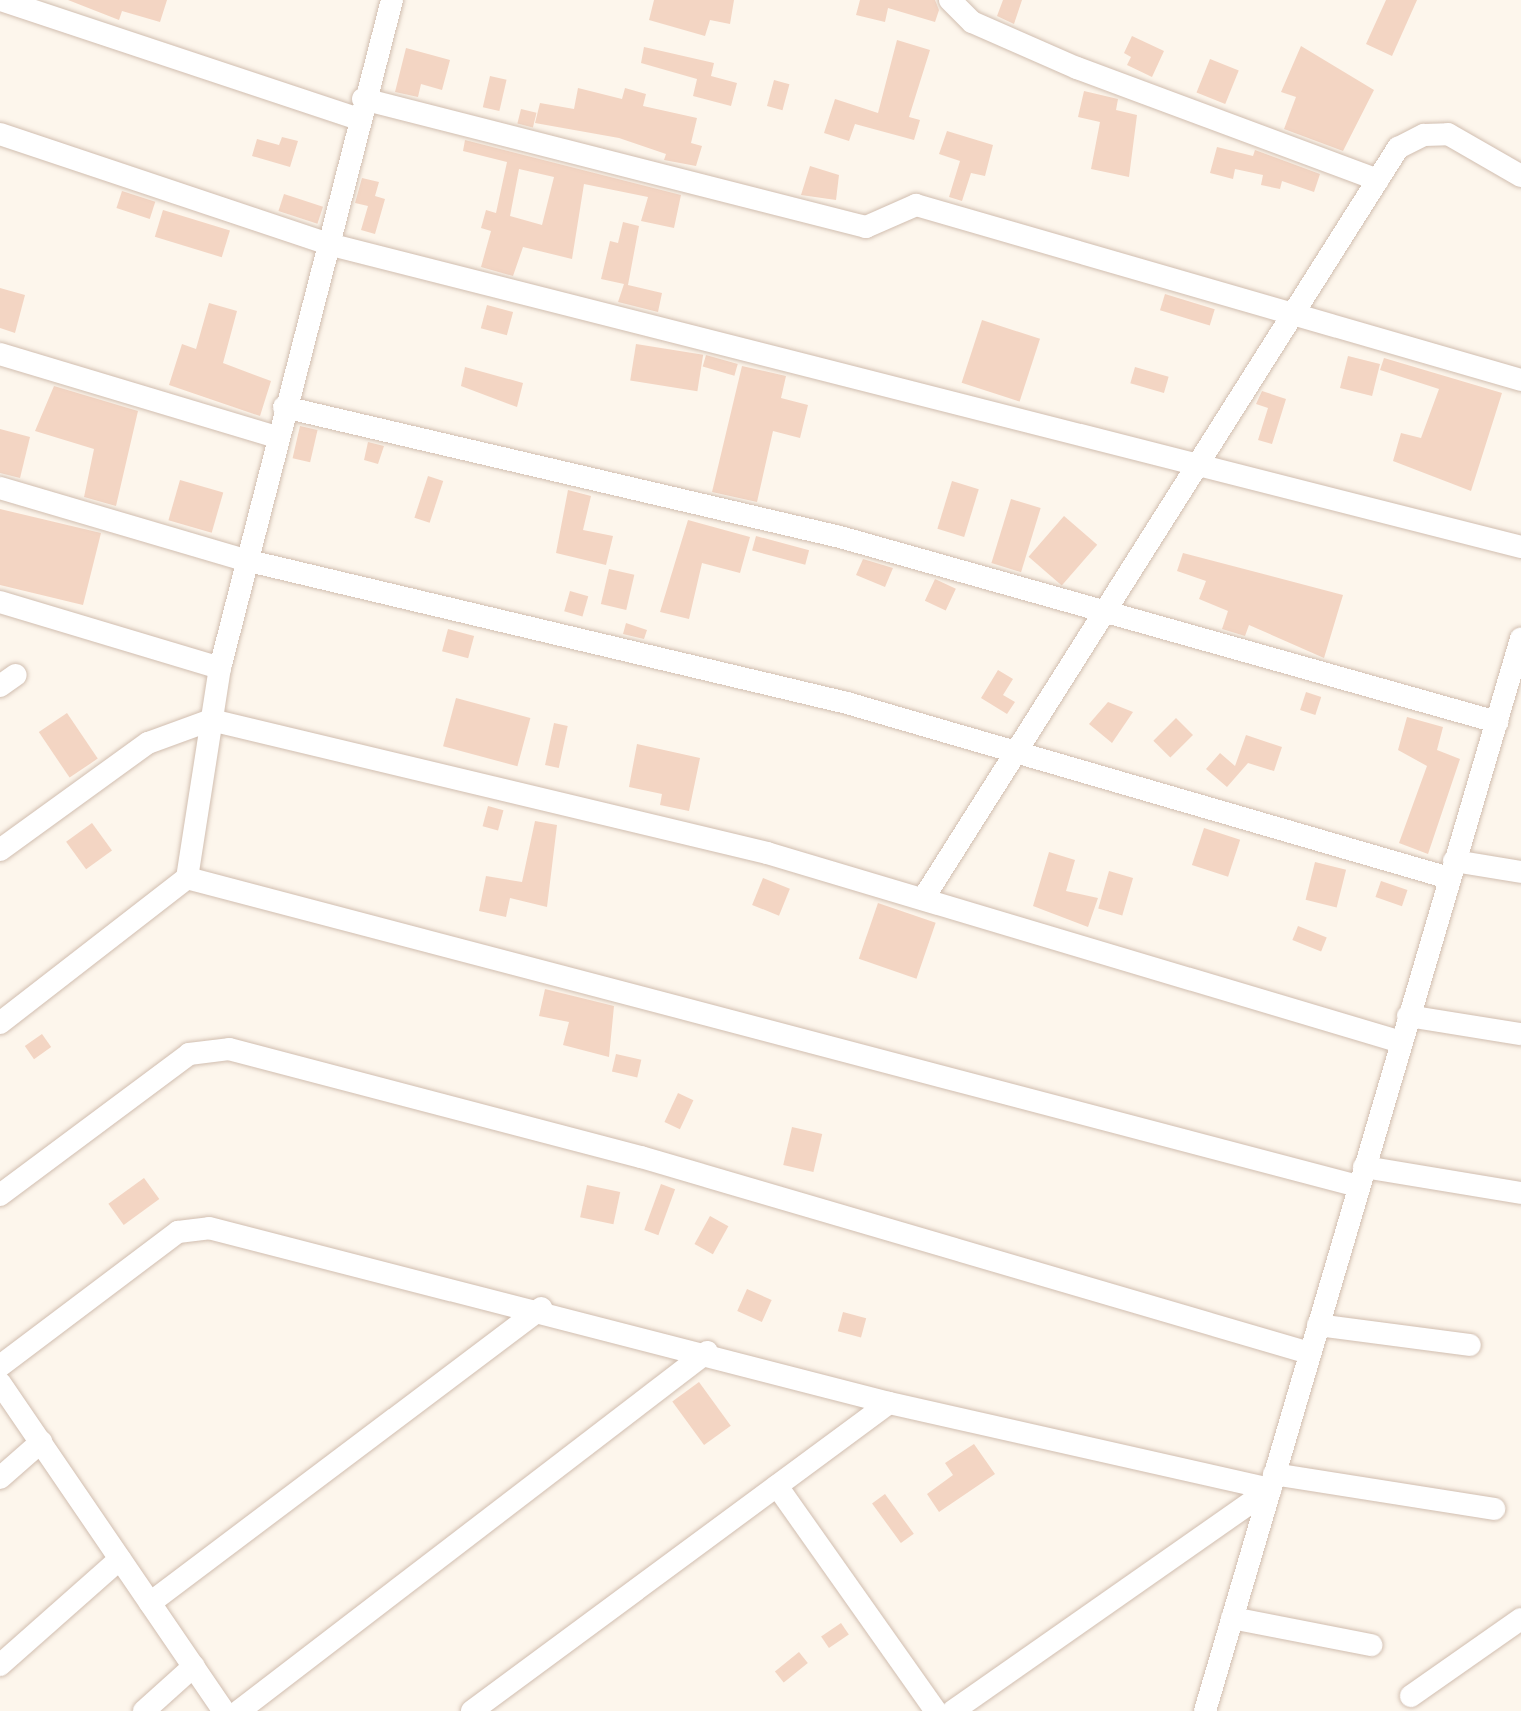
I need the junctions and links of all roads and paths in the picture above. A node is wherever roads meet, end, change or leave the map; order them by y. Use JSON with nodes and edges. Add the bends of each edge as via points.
{"nodes":[{"id":1,"x":0,"y":0,"type":"edge"},
{"id":2,"x":392,"y":0,"type":"edge"},
{"id":3,"x":950,"y":0,"type":"edge"},
{"id":4,"x":361,"y":109,"type":"junction"},
{"id":5,"x":0,"y":134,"type":"edge"},
{"id":6,"x":1521,"y":176,"type":"edge"},
{"id":7,"x":1378,"y":180,"type":"junction"},
{"id":8,"x":332,"y":245,"type":"junction"},
{"id":9,"x":1295,"y":313,"type":"junction"},
{"id":10,"x":0,"y":354,"type":"edge"},
{"id":11,"x":1521,"y":380,"type":"edge"},
{"id":12,"x":284,"y":407,"type":"junction"},
{"id":13,"x":276,"y":436,"type":"junction"},
{"id":14,"x":1200,"y":461,"type":"junction"},
{"id":15,"x":0,"y":488,"type":"edge"},
{"id":16,"x":1521,"y":547,"type":"edge"},
{"id":17,"x":246,"y":560,"type":"junction"},
{"id":18,"x":0,"y":602,"type":"edge"},
{"id":19,"x":1102,"y":613,"type":"junction"},
{"id":20,"x":1521,"y":639,"type":"edge"},
{"id":21,"x":220,"y":668,"type":"junction"},
{"id":22,"x":1506,"y":712,"type":"edge"},
{"id":23,"x":212,"y":720,"type":"junction"},
{"id":24,"x":1011,"y":753,"type":"junction"},
{"id":25,"x":0,"y":850,"type":"edge"},
{"id":26,"x":1451,"y":869,"type":"junction"},
{"id":27,"x":1521,"y":872,"type":"edge"},
{"id":28,"x":187,"y":878,"type":"junction"},
{"id":29,"x":923,"y":899,"type":"junction"},
{"id":30,"x":1408,"y":1016,"type":"junction"},
{"id":31,"x":0,"y":1023,"type":"edge"},
{"id":32,"x":1521,"y":1034,"type":"edge"},
{"id":33,"x":1401,"y":1042,"type":"junction"},
{"id":34,"x":1361,"y":1176,"type":"junction"},
{"id":35,"x":1521,"y":1193,"type":"edge"},
{"id":36,"x":0,"y":1194,"type":"edge"},
{"id":37,"x":541,"y":1308,"type":"junction"},
{"id":38,"x":1318,"y":1325,"type":"junction"},
{"id":39,"x":1470,"y":1346,"type":"dead end"},
{"id":40,"x":708,"y":1352,"type":"junction"},
{"id":41,"x":1310,"y":1353,"type":"junction"},
{"id":42,"x":0,"y":1366,"type":"edge"},
{"id":43,"x":0,"y":1383,"type":"edge"},
{"id":44,"x":889,"y":1403,"type":"junction"},
{"id":45,"x":41,"y":1442,"type":"junction"},
{"id":46,"x":0,"y":1478,"type":"edge"},
{"id":47,"x":1272,"y":1482,"type":"junction"},
{"id":48,"x":777,"y":1486,"type":"junction"},
{"id":49,"x":1494,"y":1508,"type":"dead end"},
{"id":50,"x":120,"y":1559,"type":"junction"},
{"id":51,"x":150,"y":1603,"type":"junction"},
{"id":52,"x":1232,"y":1618,"type":"junction"},
{"id":53,"x":1521,"y":1619,"type":"edge"},
{"id":54,"x":1371,"y":1645,"type":"dead end"},
{"id":55,"x":0,"y":1665,"type":"edge"},
{"id":56,"x":194,"y":1666,"type":"junction"},
{"id":57,"x":1411,"y":1696,"type":"dead end"},
{"id":58,"x":1207,"y":1704,"type":"edge"},
{"id":59,"x":144,"y":1711,"type":"edge"},
{"id":60,"x":224,"y":1711,"type":"edge"},
{"id":61,"x":239,"y":1711,"type":"edge"},
{"id":62,"x":472,"y":1711,"type":"edge"},
{"id":63,"x":936,"y":1711,"type":"edge"},
{"id":64,"x":952,"y":1711,"type":"edge"},
{"id":65,"x":1187,"y":1711,"type":"edge"}],
"edges":[{"from":1,"to":4,"type":"street"},
{"from":2,"to":4,"type":"street"},
{"from":3,"to":7,"type":"street","via":[[972,22],[1077,68]]},
{"from":4,"to":8,"type":"street"},
{"from":4,"to":9,"type":"street","via":[[866,227],[916,205]]},
{"from":5,"to":8,"type":"street"},
{"from":6,"to":7,"type":"street","via":[[1448,134],[1398,148]]},
{"from":7,"to":9,"type":"street"},
{"from":8,"to":12,"type":"street"},
{"from":8,"to":14,"type":"street"},
{"from":9,"to":11,"type":"street"},
{"from":9,"to":14,"type":"street"},
{"from":10,"to":13,"type":"street"},
{"from":12,"to":13,"type":"street"},
{"from":12,"to":19,"type":"street","via":[[840,538]]},
{"from":13,"to":17,"type":"street"},
{"from":14,"to":16,"type":"street"},
{"from":14,"to":19,"type":"street"},
{"from":15,"to":17,"type":"street"},
{"from":17,"to":21,"type":"street"},
{"from":17,"to":24,"type":"street","via":[[847,703]]},
{"from":18,"to":21,"type":"street"},
{"from":19,"to":22,"type":"street"},
{"from":19,"to":24,"type":"street"},
{"from":20,"to":22,"type":"street"},
{"from":21,"to":23,"type":"street"},
{"from":22,"to":26,"type":"street"},
{"from":23,"to":25,"type":"street","via":[[148,743]]},
{"from":23,"to":28,"type":"street"},
{"from":23,"to":29,"type":"street","via":[[767,853]]},
{"from":24,"to":26,"type":"street"},
{"from":24,"to":29,"type":"street"},
{"from":26,"to":27,"type":"street"},
{"from":26,"to":30,"type":"street"},
{"from":28,"to":31,"type":"street"},
{"from":28,"to":34,"type":"street"},
{"from":29,"to":33,"type":"street"},
{"from":30,"to":32,"type":"street"},
{"from":30,"to":33,"type":"street"},
{"from":33,"to":34,"type":"street"},
{"from":34,"to":35,"type":"street"},
{"from":34,"to":38,"type":"street"},
{"from":36,"to":41,"type":"street","via":[[189,1054],[229,1049],[640,1158]]},
{"from":37,"to":40,"type":"street"},
{"from":37,"to":42,"type":"street","via":[[209,1228],[178,1232]]},
{"from":37,"to":51,"type":"street"},
{"from":38,"to":39,"type":"street"},
{"from":38,"to":41,"type":"street"},
{"from":40,"to":44,"type":"street"},
{"from":40,"to":61,"type":"street"},
{"from":41,"to":47,"type":"street"},
{"from":43,"to":45,"type":"street"},
{"from":44,"to":47,"type":"street"},
{"from":44,"to":48,"type":"street"},
{"from":45,"to":46,"type":"street"},
{"from":45,"to":50,"type":"street"},
{"from":47,"to":49,"type":"street"},
{"from":47,"to":52,"type":"street"},
{"from":47,"to":64,"type":"street"},
{"from":48,"to":62,"type":"street"},
{"from":48,"to":63,"type":"street"},
{"from":50,"to":51,"type":"street"},
{"from":50,"to":55,"type":"street"},
{"from":51,"to":56,"type":"street"},
{"from":52,"to":54,"type":"street"},
{"from":52,"to":58,"type":"street"},
{"from":53,"to":57,"type":"street"},
{"from":56,"to":59,"type":"street"},
{"from":56,"to":60,"type":"street"},
{"from":58,"to":65,"type":"street"}]}
